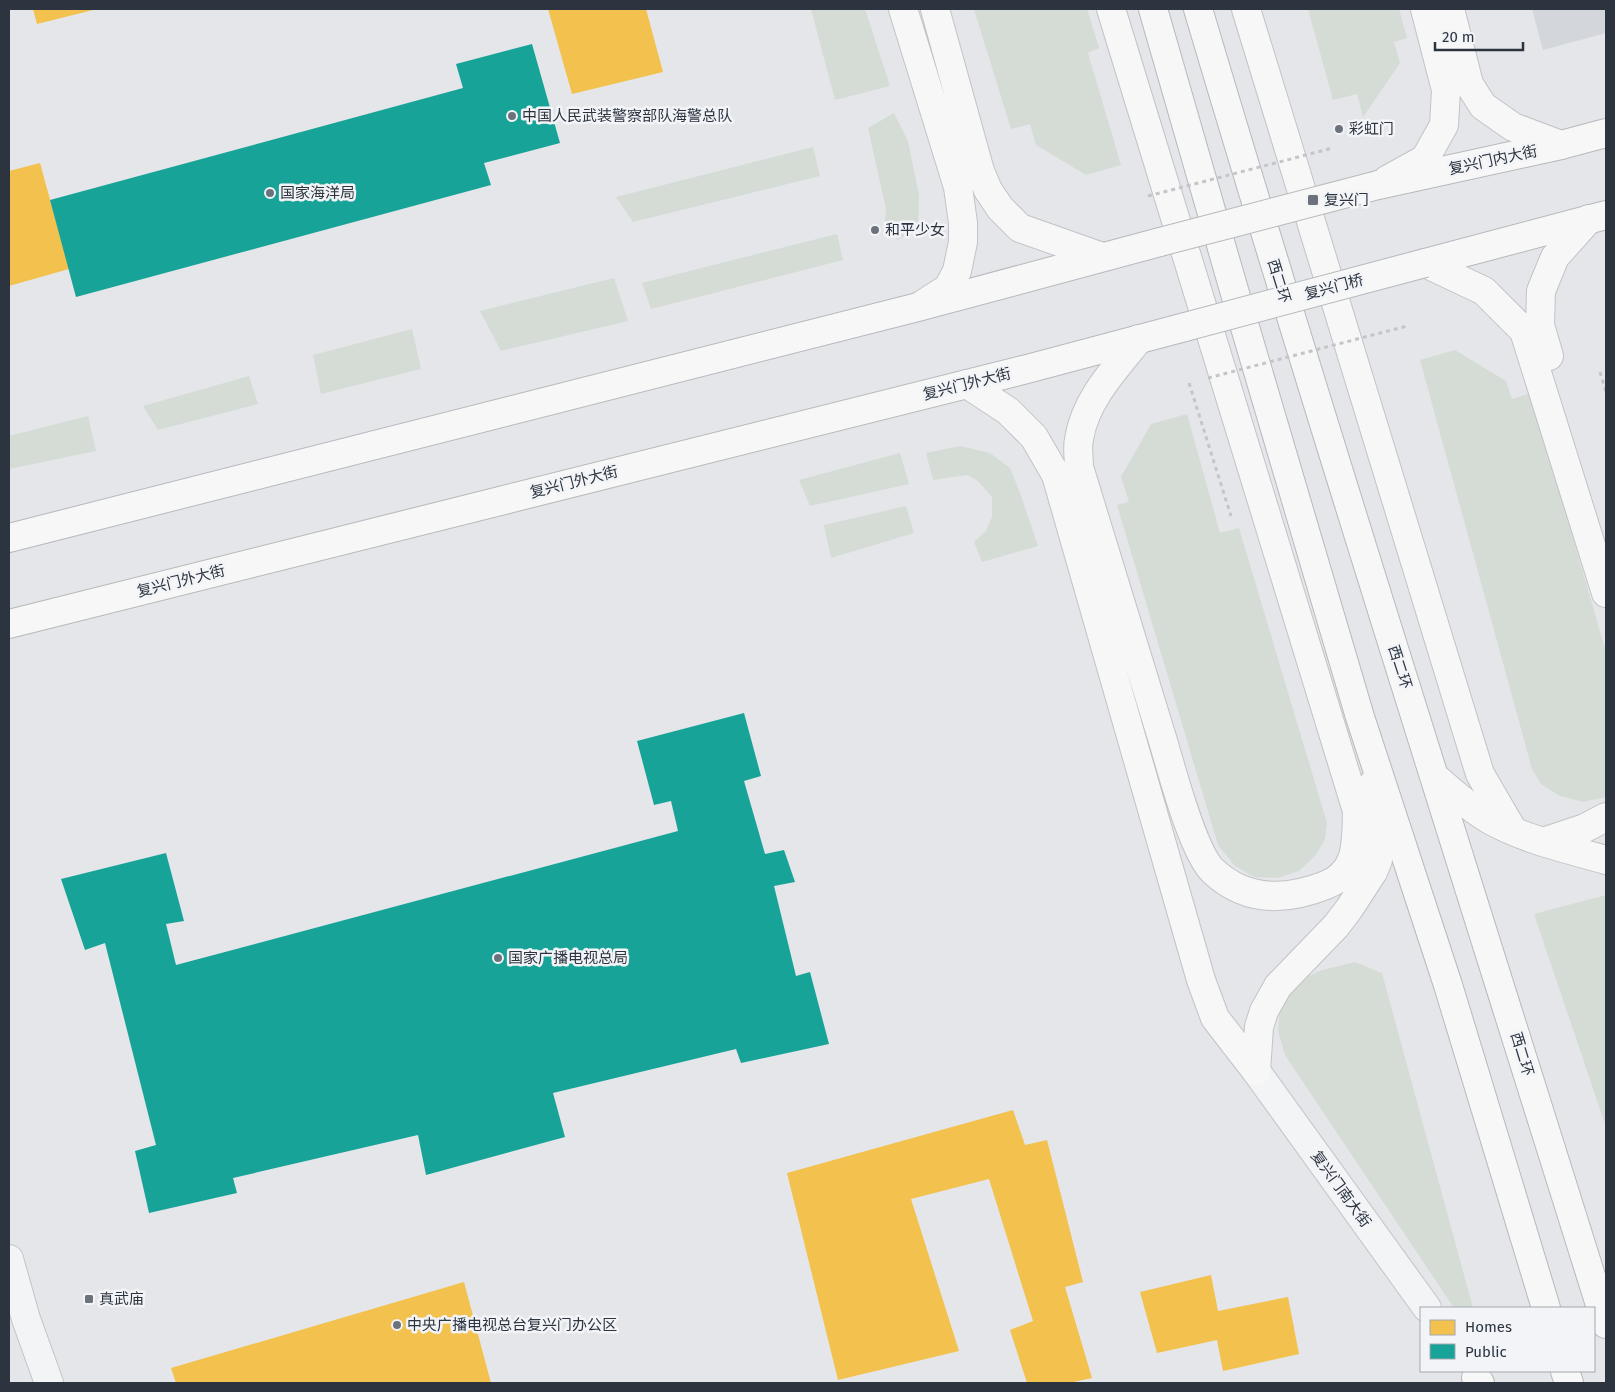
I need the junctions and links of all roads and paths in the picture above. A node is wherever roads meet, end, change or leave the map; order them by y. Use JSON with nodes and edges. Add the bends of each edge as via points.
{"nodes":[{"id":1,"x":904,"y":9,"type":"edge"},
{"id":2,"x":936,"y":9,"type":"edge"},
{"id":3,"x":1111,"y":9,"type":"edge"},
{"id":4,"x":1153,"y":9,"type":"edge"},
{"id":5,"x":1198,"y":9,"type":"edge"},
{"id":6,"x":1246,"y":9,"type":"edge"},
{"id":7,"x":1425,"y":9,"type":"edge"},
{"id":8,"x":1450,"y":9,"type":"edge"},
{"id":9,"x":1606,"y":133,"type":"edge"},
{"id":10,"x":1562,"y":145,"type":"junction"},
{"id":11,"x":1333,"y":148,"type":"dead end"},
{"id":12,"x":1378,"y":185,"type":"junction"},
{"id":13,"x":1148,"y":196,"type":"dead end"},
{"id":14,"x":1598,"y":217,"type":"edge"},
{"id":15,"x":1102,"y":257,"type":"junction"},
{"id":16,"x":1425,"y":263,"type":"junction"},
{"id":17,"x":918,"y":307,"type":"junction"},
{"id":18,"x":1407,"y":326,"type":"dead end"},
{"id":19,"x":1139,"y":339,"type":"junction"},
{"id":20,"x":1600,"y":372,"type":"dead end"},
{"id":21,"x":1208,"y":378,"type":"dead end"},
{"id":22,"x":1190,"y":383,"type":"dead end"},
{"id":23,"x":967,"y":384,"type":"junction"},
{"id":24,"x":1606,"y":392,"type":"edge"},
{"id":25,"x":1231,"y":516,"type":"dead end"},
{"id":26,"x":9,"y":538,"type":"edge"},
{"id":27,"x":1606,"y":549,"type":"edge"},
{"id":28,"x":1606,"y":594,"type":"edge"},
{"id":29,"x":9,"y":624,"type":"edge"},
{"id":30,"x":1360,"y":717,"type":"junction"},
{"id":31,"x":1436,"y":778,"type":"junction"},
{"id":32,"x":1606,"y":817,"type":"edge"},
{"id":33,"x":1512,"y":829,"type":"junction"},
{"id":34,"x":1543,"y":842,"type":"junction"},
{"id":35,"x":1606,"y":860,"type":"edge"},
{"id":36,"x":1256,"y":1070,"type":"junction"},
{"id":37,"x":9,"y":1258,"type":"edge"},
{"id":38,"x":1426,"y":1307,"type":"edge"},
{"id":39,"x":1546,"y":1307,"type":"edge"},
{"id":40,"x":1606,"y":1324,"type":"edge"},
{"id":41,"x":49,"y":1383,"type":"edge"}],
"edges":[{"from":1,"to":17,"type":"main road","via":[[958,187],[963,223],[957,271],[948,288]]},
{"from":2,"to":15,"type":"main road","via":[[980,171],[996,202],[1020,228]]},
{"from":3,"to":19,"type":"main road","via":[[1357,811],[1352,861],[1337,881],[1311,891],[1261,897],[1228,884],[1211,870],[1194,837],[1172,771],[1078,467],[1084,417],[1104,382]]},
{"from":4,"to":30,"type":"main road"},
{"from":5,"to":31,"type":"main road","name":"西二环","via":[[1358,537]]},
{"from":6,"to":33,"type":"main road","via":[[1480,774]]},
{"from":7,"to":12,"type":"main road","via":[[1446,90],[1444,125],[1425,159]]},
{"from":8,"to":10,"type":"main road","via":[[1469,84],[1483,106],[1513,127]]},
{"from":9,"to":10,"type":"main road","name":"复兴门内大街"},
{"from":10,"to":12,"type":"main road","name":"复兴门内大街"},
{"from":11,"to":13,"type":"path","bridge":true},
{"from":12,"to":15,"type":"main road","bridge":true},
{"from":14,"to":16,"type":"main road"},
{"from":14,"to":27,"type":"main road","via":[[1555,257],[1541,291],[1540,325]]},
{"from":15,"to":17,"type":"main road"},
{"from":16,"to":19,"type":"main road","name":"复兴门桥","bridge":true},
{"from":16,"to":28,"type":"main road","via":[[1484,291],[1524,331]]},
{"from":17,"to":26,"type":"main road"},
{"from":18,"to":21,"type":"path","bridge":true},
{"from":19,"to":23,"type":"main road","name":"复兴门外大街"},
{"from":20,"to":24,"type":"path"},
{"from":22,"to":25,"type":"path"},
{"from":23,"to":29,"type":"main road","name":"复兴门外大街"},
{"from":23,"to":36,"type":"main road","via":[[1008,411],[1034,437],[1056,475],[1201,980],[1215,1018]]},
{"from":30,"to":36,"type":"main road","via":[[1374,793],[1378,860],[1349,908],[1278,986],[1268,1002],[1259,1027]]},
{"from":30,"to":39,"type":"main road","via":[[1448,985]]},
{"from":31,"to":33,"type":"main road","via":[[1470,807]]},
{"from":31,"to":40,"type":"main road","name":"西二环"},
{"from":32,"to":34,"type":"main road"},
{"from":33,"to":34,"type":"main road"},
{"from":34,"to":35,"type":"main road"},
{"from":36,"to":38,"type":"street","name":"复兴门南大街"},
{"from":37,"to":41,"type":"street"}]}
